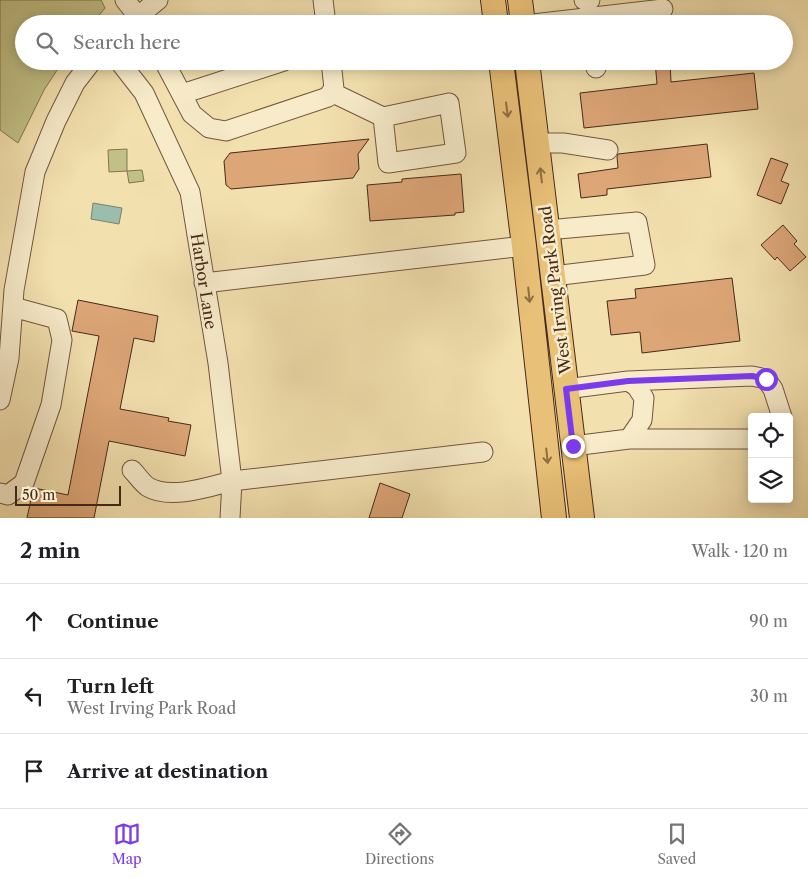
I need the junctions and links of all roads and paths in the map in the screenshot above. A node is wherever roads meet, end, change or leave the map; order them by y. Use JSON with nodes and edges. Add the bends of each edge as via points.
{"nodes":[{"id":1,"x":125,"y":0,"type":"edge"},
{"id":2,"x":158,"y":0,"type":"edge"},
{"id":3,"x":323,"y":0,"type":"edge"},
{"id":4,"x":493,"y":0,"type":"edge"},
{"id":5,"x":520,"y":0,"type":"edge"},
{"id":6,"x":584,"y":0,"type":"edge"},
{"id":7,"x":663,"y":9,"type":"dead end"},
{"id":8,"x":592,"y":13,"type":"edge"},
{"id":9,"x":134,"y":15,"type":"edge"},
{"id":10,"x":143,"y":15,"type":"edge"},
{"id":11,"x":325,"y":15,"type":"edge"},
{"id":12,"x":495,"y":15,"type":"edge"},
{"id":13,"x":522,"y":15,"type":"edge"},
{"id":14,"x":85,"y":70,"type":"edge"},
{"id":15,"x":126,"y":70,"type":"edge"},
{"id":16,"x":169,"y":70,"type":"edge"},
{"id":17,"x":256,"y":70,"type":"edge"},
{"id":18,"x":331,"y":70,"type":"edge"},
{"id":19,"x":502,"y":70,"type":"edge"},
{"id":20,"x":529,"y":70,"type":"edge"},
{"id":21,"x":331,"y":92,"type":"junction"},
{"id":22,"x":182,"y":94,"type":"junction"},
{"id":23,"x":383,"y":117,"type":"dead end"},
{"id":24,"x":537,"y":143,"type":"junction"},
{"id":25,"x":608,"y":150,"type":"dead end"},
{"id":26,"x":547,"y":230,"type":"junction"},
{"id":27,"x":524,"y":246,"type":"junction"},
{"id":28,"x":553,"y":276,"type":"junction"},
{"id":29,"x":204,"y":283,"type":"junction"},
{"id":30,"x":9,"y":295,"type":"edge"},
{"id":31,"x":628,"y":381,"type":"junction"},
{"id":32,"x":566,"y":389,"type":"junction"},
{"id":33,"x":0,"y":400,"type":"edge"},
{"id":34,"x":781,"y":413,"type":"edge"},
{"id":35,"x":629,"y":438,"type":"junction"},
{"id":36,"x":748,"y":439,"type":"edge"},
{"id":37,"x":573,"y":446,"type":"junction"},
{"id":38,"x":483,"y":452,"type":"dead end"},
{"id":39,"x":132,"y":470,"type":"dead end"},
{"id":40,"x":232,"y":481,"type":"junction"},
{"id":41,"x":0,"y":493,"type":"edge"},
{"id":42,"x":230,"y":518,"type":"edge"},
{"id":43,"x":554,"y":518,"type":"edge"},
{"id":44,"x":582,"y":518,"type":"edge"}],
"edges":[{"from":1,"to":9,"type":"street"},
{"from":2,"to":10,"type":"street"},
{"from":3,"to":11,"type":"street"},
{"from":4,"to":12,"type":"main road"},
{"from":5,"to":13,"type":"main road"},
{"from":6,"to":8,"type":"street"},
{"from":7,"to":8,"type":"street"},
{"from":14,"to":30,"type":"street","via":[[56,121],[35,172]]},
{"from":15,"to":29,"type":"street","name":"Harbor Lane","via":[[144,93],[190,192]]},
{"from":16,"to":22,"type":"street"},
{"from":17,"to":22,"type":"street"},
{"from":18,"to":21,"type":"street","via":[[334,89]]},
{"from":19,"to":27,"type":"main road","name":"West Irving Park Road","one_way":true},
{"from":20,"to":24,"type":"main road","name":"West Irving Park Road"},
{"from":21,"to":22,"type":"street","via":[[328,97],[226,131],[209,128],[192,114]]},
{"from":21,"to":23,"type":"street"},
{"from":24,"to":25,"type":"street","via":[[563,143]]},
{"from":26,"to":24,"type":"main road","name":"West Irving Park Road","one_way":true},
{"from":26,"to":28,"type":"main road","name":"West Irving Park Road"},
{"from":26,"to":28,"type":"street","via":[[637,222],[645,265]]},
{"from":27,"to":29,"type":"street"},
{"from":27,"to":43,"type":"main road","name":"West Irving Park Road","one_way":true},
{"from":28,"to":32,"type":"main road","name":"West Irving Park Road"},
{"from":29,"to":40,"type":"street","name":"Harbor Lane","via":[[218,363]]},
{"from":30,"to":33,"type":"street","via":[[9,358]]},
{"from":30,"to":41,"type":"street","via":[[57,318],[62,340],[51,405],[24,483],[8,495]]},
{"from":31,"to":32,"type":"street"},
{"from":31,"to":34,"type":"street","via":[[752,376],[766,379],[774,389]]},
{"from":31,"to":35,"type":"street","via":[[644,398],[642,420]]},
{"from":32,"to":37,"type":"main road","name":"West Irving Park Road"},
{"from":35,"to":36,"type":"street"},
{"from":35,"to":37,"type":"street"},
{"from":37,"to":44,"type":"main road","name":"West Irving Park Road"},
{"from":38,"to":40,"type":"street"},
{"from":39,"to":40,"type":"street","via":[[147,486],[161,492],[182,492]]},
{"from":40,"to":42,"type":"street","name":"Harbor Lane"}]}
